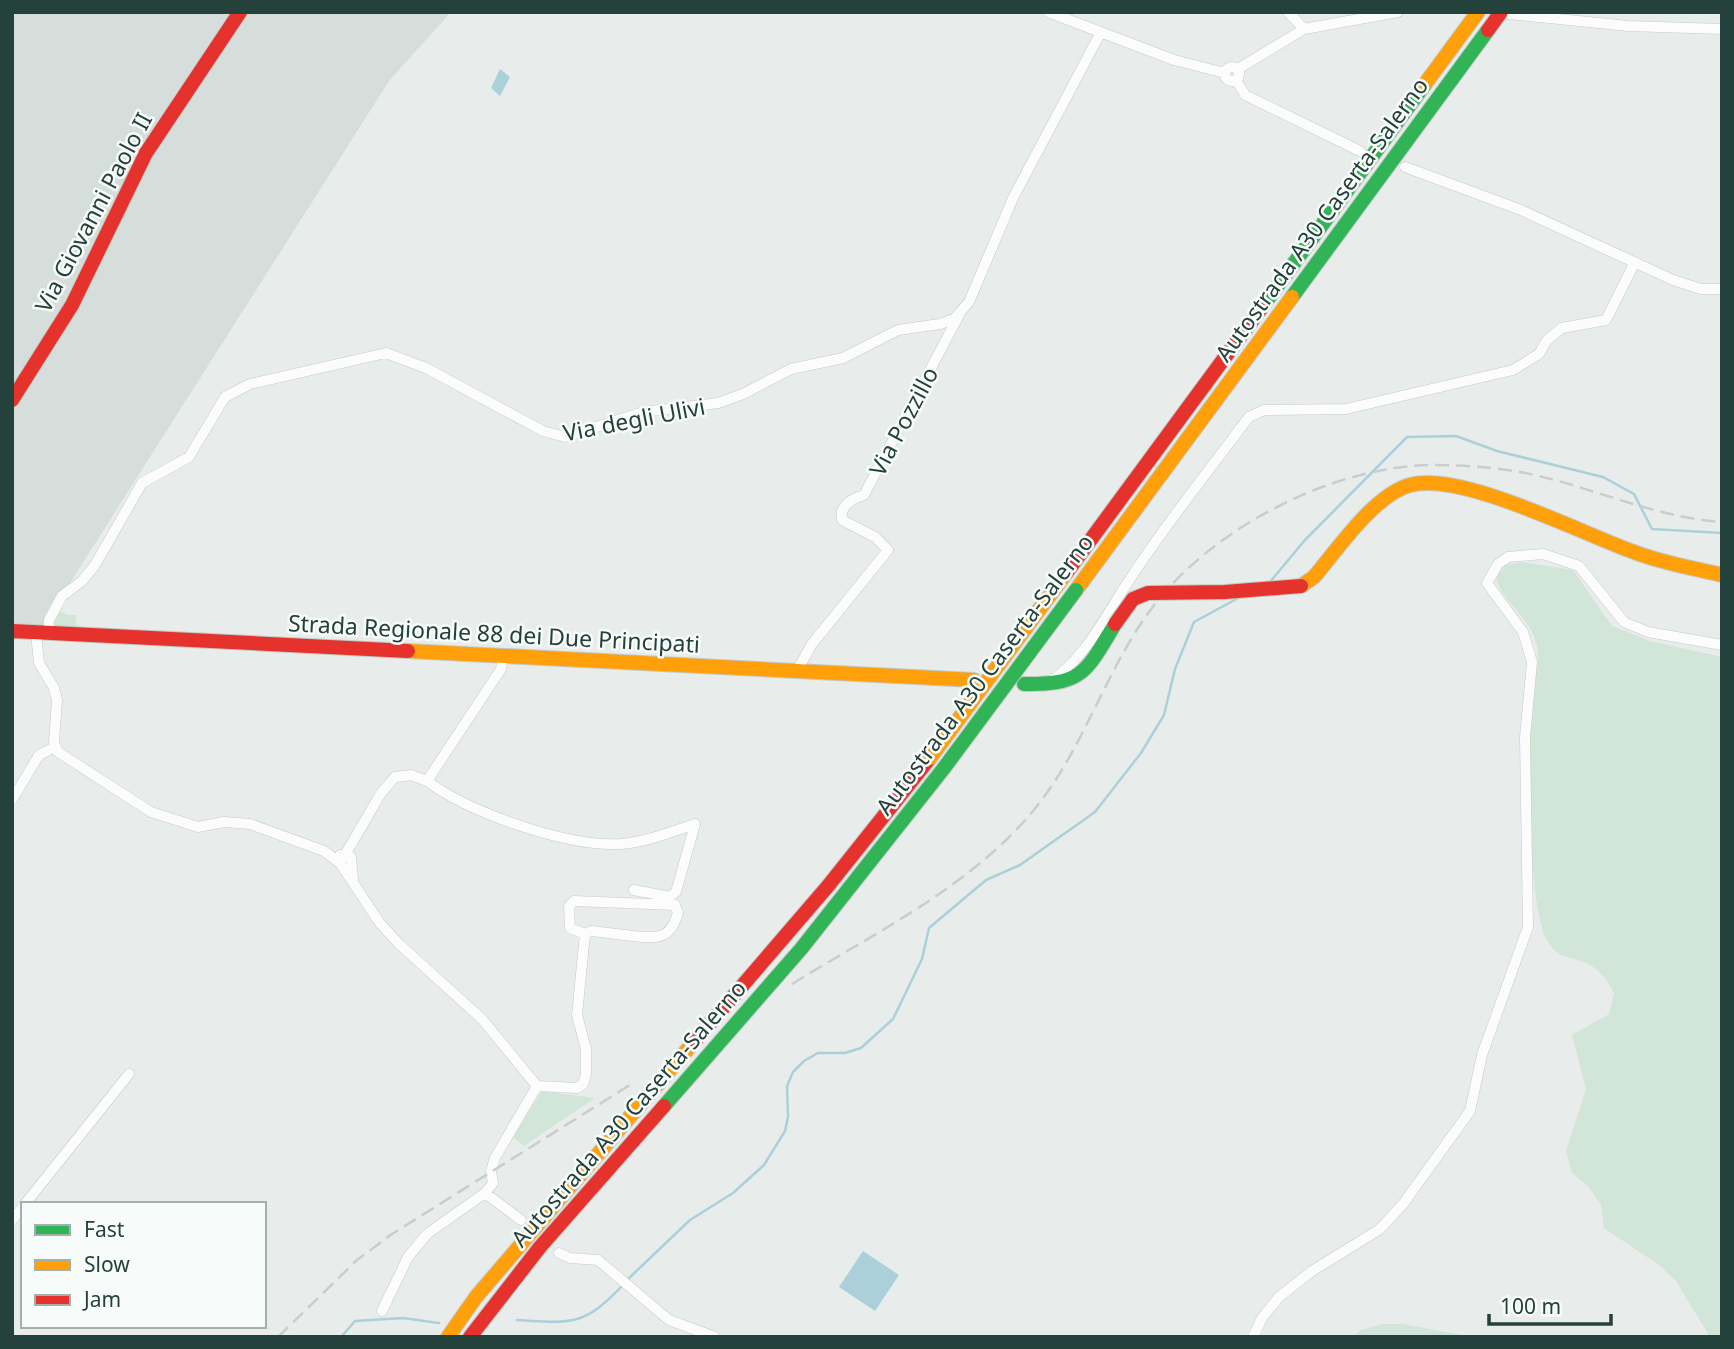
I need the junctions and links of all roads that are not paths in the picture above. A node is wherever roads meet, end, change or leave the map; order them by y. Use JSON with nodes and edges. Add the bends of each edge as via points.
{"nodes":[{"id":1,"x":240,"y":12,"type":"edge"},
{"id":2,"x":1048,"y":12,"type":"edge"},
{"id":3,"x":1288,"y":12,"type":"edge"},
{"id":4,"x":1398,"y":12,"type":"edge"},
{"id":5,"x":1478,"y":12,"type":"edge"},
{"id":6,"x":1498,"y":12,"type":"edge"},
{"id":7,"x":1551,"y":15,"type":"edge"},
{"id":8,"x":1304,"y":29,"type":"junction"},
{"id":9,"x":1722,"y":29,"type":"edge"},
{"id":10,"x":1100,"y":34,"type":"junction"},
{"id":11,"x":1237,"y":75,"type":"junction"},
{"id":12,"x":1360,"y":151,"type":"dead end"},
{"id":13,"x":1405,"y":167,"type":"dead end"},
{"id":14,"x":1635,"y":262,"type":"junction"},
{"id":15,"x":1722,"y":289,"type":"edge"},
{"id":16,"x":959,"y":315,"type":"junction"},
{"id":17,"x":12,"y":400,"type":"edge"},
{"id":18,"x":1722,"y":575,"type":"edge"},
{"id":19,"x":12,"y":631,"type":"edge"},
{"id":20,"x":42,"y":633,"type":"junction"},
{"id":21,"x":1722,"y":645,"type":"edge"},
{"id":22,"x":503,"y":656,"type":"junction"},
{"id":23,"x":797,"y":671,"type":"junction"},
{"id":24,"x":974,"y":680,"type":"dead end"},
{"id":25,"x":1024,"y":684,"type":"dead end"},
{"id":26,"x":1047,"y":684,"type":"junction"},
{"id":27,"x":55,"y":747,"type":"junction"},
{"id":28,"x":427,"y":781,"type":"junction"},
{"id":29,"x":12,"y":800,"type":"edge"},
{"id":30,"x":345,"y":860,"type":"junction"},
{"id":31,"x":634,"y":890,"type":"dead end"},
{"id":32,"x":585,"y":934,"type":"junction"},
{"id":33,"x":129,"y":1074,"type":"dead end"},
{"id":34,"x":537,"y":1086,"type":"junction"},
{"id":35,"x":485,"y":1194,"type":"junction"},
{"id":36,"x":26,"y":1202,"type":"edge"},
{"id":37,"x":520,"y":1220,"type":"dead end"},
{"id":38,"x":559,"y":1253,"type":"dead end"},
{"id":39,"x":382,"y":1311,"type":"dead end"},
{"id":40,"x":448,"y":1337,"type":"edge"},
{"id":41,"x":470,"y":1337,"type":"edge"},
{"id":42,"x":715,"y":1337,"type":"edge"},
{"id":43,"x":1253,"y":1337,"type":"edge"}],
"edges":[{"from":1,"to":17,"type":"main road","name":"Via Giovanni Paolo II","via":[[146,153],[72,304]]},
{"from":2,"to":10,"type":"street"},
{"from":3,"to":8,"type":"street"},
{"from":4,"to":8,"type":"street"},
{"from":5,"to":40,"type":"main road","name":"Autostrada A30 Caserta-Salerno","bridge":true,"via":[[930,758],[828,886],[508,1258]]},
{"from":6,"to":7,"type":"street"},
{"from":6,"to":41,"type":"main road","name":"Autostrada A30 Caserta-Salerno","bridge":true,"via":[[944,768],[801,948],[540,1247]]},
{"from":7,"to":9,"type":"street","via":[[1628,26]]},
{"from":8,"to":11,"type":"street"},
{"from":10,"to":11,"type":"street","via":[[1225,73],[1230,66]]},
{"from":10,"to":16,"type":"street","via":[[1013,198],[969,302]]},
{"from":11,"to":12,"type":"street","via":[[1245,95]]},
{"from":13,"to":14,"type":"street","via":[[1521,210]]},
{"from":14,"to":15,"type":"street","via":[[1702,289]]},
{"from":14,"to":26,"type":"street","via":[[1606,320],[1562,328],[1539,354],[1513,370],[1346,409],[1264,411],[1249,416],[1084,650]]},
{"from":16,"to":20,"type":"street","name":"Via degli Ulivi","via":[[940,324],[898,330],[843,358],[790,369],[718,403],[643,412],[565,437],[543,431],[426,368],[386,353],[250,384],[225,397],[189,457],[142,483],[95,565],[62,596]]},
{"from":16,"to":23,"type":"street","name":"Via Pozzillo","via":[[864,495],[847,502],[842,511],[842,520],[875,537],[888,550],[811,644]]},
{"from":18,"to":26,"type":"main road","bridge":true,"via":[[1636,553],[1542,515],[1431,482],[1410,485],[1390,497],[1301,586],[1148,593],[1133,599],[1094,657],[1072,679]]},
{"from":19,"to":20,"type":"main road","name":"Strada Regionale 88 dei Due Principati"},
{"from":20,"to":22,"type":"main road","name":"Strada Regionale 88 dei Due Principati"},
{"from":20,"to":27,"type":"street","via":[[40,663],[57,700]]},
{"from":21,"to":43,"type":"street","via":[[1648,632],[1624,622],[1579,566],[1543,554],[1508,557],[1490,575],[1487,583],[1523,632],[1532,662],[1525,737],[1528,928],[1482,1055],[1470,1111],[1380,1229],[1312,1270],[1279,1297]]},
{"from":22,"to":23,"type":"main road","name":"Strada Regionale 88 dei Due Principati"},
{"from":22,"to":28,"type":"street","via":[[501,669]]},
{"from":23,"to":24,"type":"main road","name":"Strada Regionale 88 dei Due Principati"},
{"from":25,"to":26,"type":"main road"},
{"from":27,"to":29,"type":"street","via":[[39,755]]},
{"from":27,"to":30,"type":"street","via":[[150,812],[198,827],[250,824]]},
{"from":28,"to":30,"type":"street","via":[[411,775],[395,777],[358,829]]},
{"from":28,"to":31,"type":"street","via":[[475,811],[598,843],[628,843],[695,824],[676,892],[670,897]]},
{"from":30,"to":34,"type":"street","via":[[379,922],[482,1019]]},
{"from":32,"to":32,"type":"street","via":[[663,936],[673,927],[676,905],[574,901],[569,906],[570,928]]},
{"from":32,"to":34,"type":"street","via":[[577,1015],[586,1049],[583,1084],[577,1088]]},
{"from":33,"to":36,"type":"street"},
{"from":34,"to":35,"type":"street","via":[[495,1158],[493,1183]]},
{"from":35,"to":37,"type":"street"},
{"from":35,"to":39,"type":"street","via":[[427,1234],[408,1257]]},
{"from":38,"to":42,"type":"street","via":[[598,1260],[669,1320]]}]}
